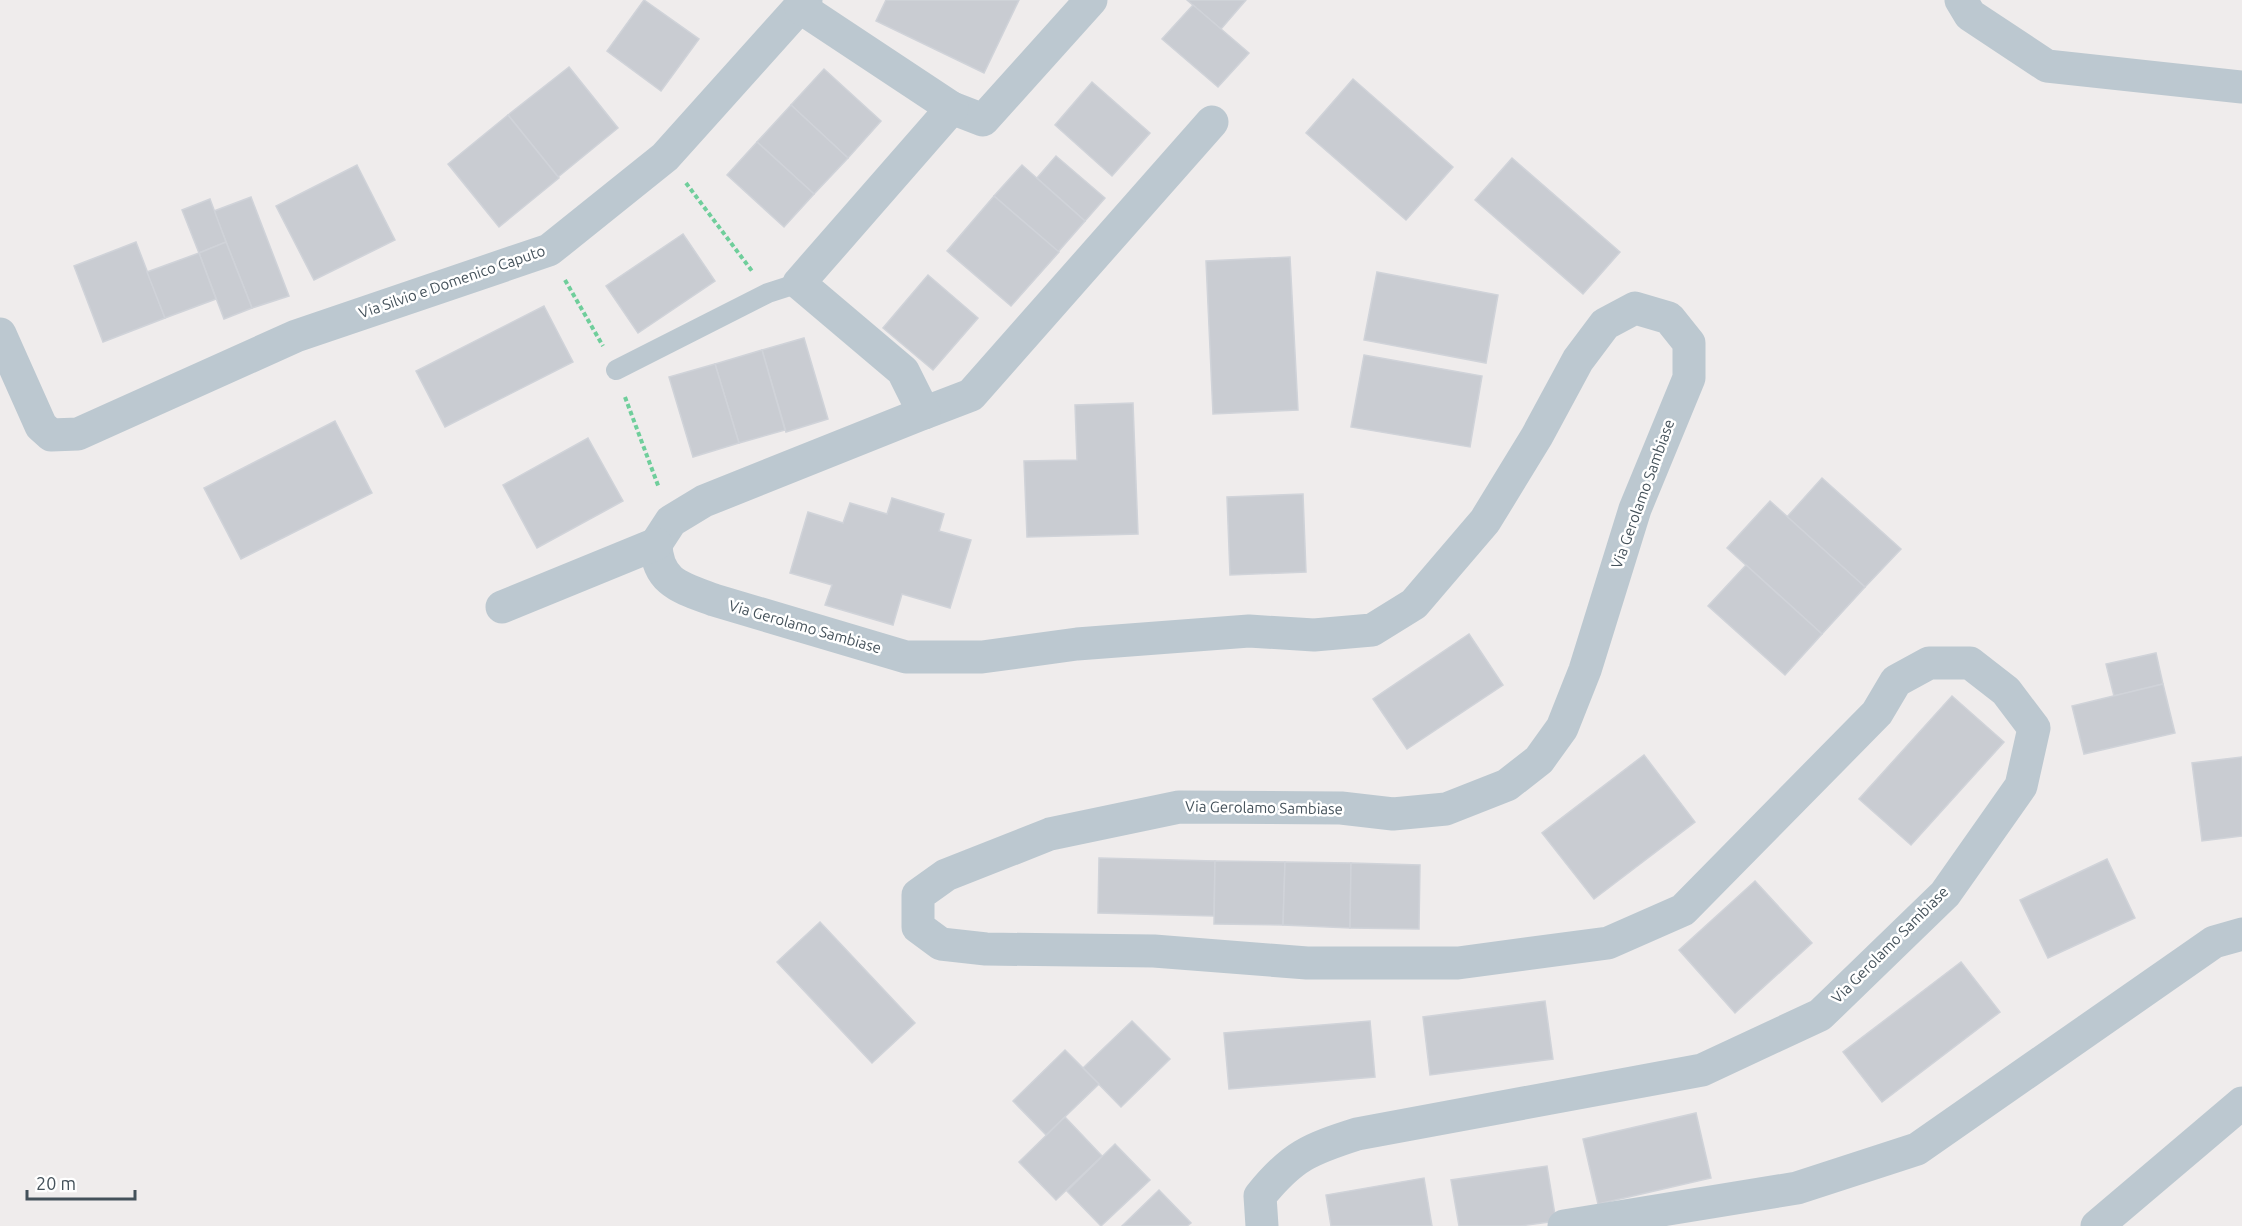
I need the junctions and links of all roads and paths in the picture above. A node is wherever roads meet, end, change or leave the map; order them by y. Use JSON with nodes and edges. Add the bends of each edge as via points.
{"nodes":[{"id":1,"x":1091,"y":0,"type":"edge"},
{"id":2,"x":1961,"y":0,"type":"edge"},
{"id":3,"x":804,"y":4,"type":"edge"},
{"id":4,"x":2242,"y":87,"type":"edge"},
{"id":5,"x":952,"y":108,"type":"junction"},
{"id":6,"x":1212,"y":122,"type":"dead end"},
{"id":7,"x":665,"y":156,"type":"junction"},
{"id":8,"x":784,"y":288,"type":"junction"},
{"id":9,"x":0,"y":334,"type":"edge"},
{"id":10,"x":616,"y":370,"type":"dead end"},
{"id":11,"x":924,"y":413,"type":"junction"},
{"id":12,"x":656,"y":544,"type":"junction"},
{"id":13,"x":502,"y":607,"type":"dead end"},
{"id":14,"x":2242,"y":934,"type":"edge"},
{"id":15,"x":2242,"y":1104,"type":"edge"},
{"id":16,"x":1262,"y":1226,"type":"edge"},
{"id":17,"x":1564,"y":1226,"type":"edge"},
{"id":18,"x":2097,"y":1226,"type":"edge"}],
"edges":[{"from":1,"to":5,"type":"street","via":[[983,120]]},
{"from":2,"to":4,"type":"street","via":[[1970,15],[2047,66]]},
{"from":3,"to":5,"type":"street"},
{"from":3,"to":7,"type":"street","name":"Via Silvio e Domenico Caputo"},
{"from":5,"to":8,"type":"street"},
{"from":6,"to":11,"type":"street","via":[[971,395]]},
{"from":7,"to":8,"type":"path"},
{"from":7,"to":9,"type":"street","name":"Via Silvio e Domenico Caputo","via":[[549,250],[296,336],[78,434],[51,435],[41,426]]},
{"from":8,"to":10,"type":"lane"},
{"from":8,"to":11,"type":"street","via":[[903,371]]},
{"from":11,"to":12,"type":"street","via":[[704,501],[671,521]]},
{"from":12,"to":13,"type":"street"},
{"from":12,"to":16,"type":"street","name":"Via Gerolamo Sambiase","via":[[656,562],[664,575],[683,588],[906,657],[982,657],[1077,644],[1249,631],[1314,635],[1372,630],[1414,604],[1485,521],[1578,360],[1605,324],[1635,308],[1669,318],[1689,343],[1689,378],[1635,509],[1585,670],[1562,728],[1539,760],[1507,785],[1446,809],[1393,814],[1341,808],[1179,807],[1050,834],[946,875],[918,895],[918,927],[941,944],[986,949],[1154,951],[1307,963],[1458,963],[1608,943],[1683,910],[1877,713],[1896,681],[1929,663],[1970,663],[2006,691],[2034,728],[2021,786],[1945,894],[1820,1015],[1702,1070],[1357,1134],[1318,1147],[1282,1168],[1260,1196]]},
{"from":14,"to":17,"type":"street","via":[[2214,942],[1917,1149],[1797,1188]]},
{"from":15,"to":18,"type":"street"}]}
